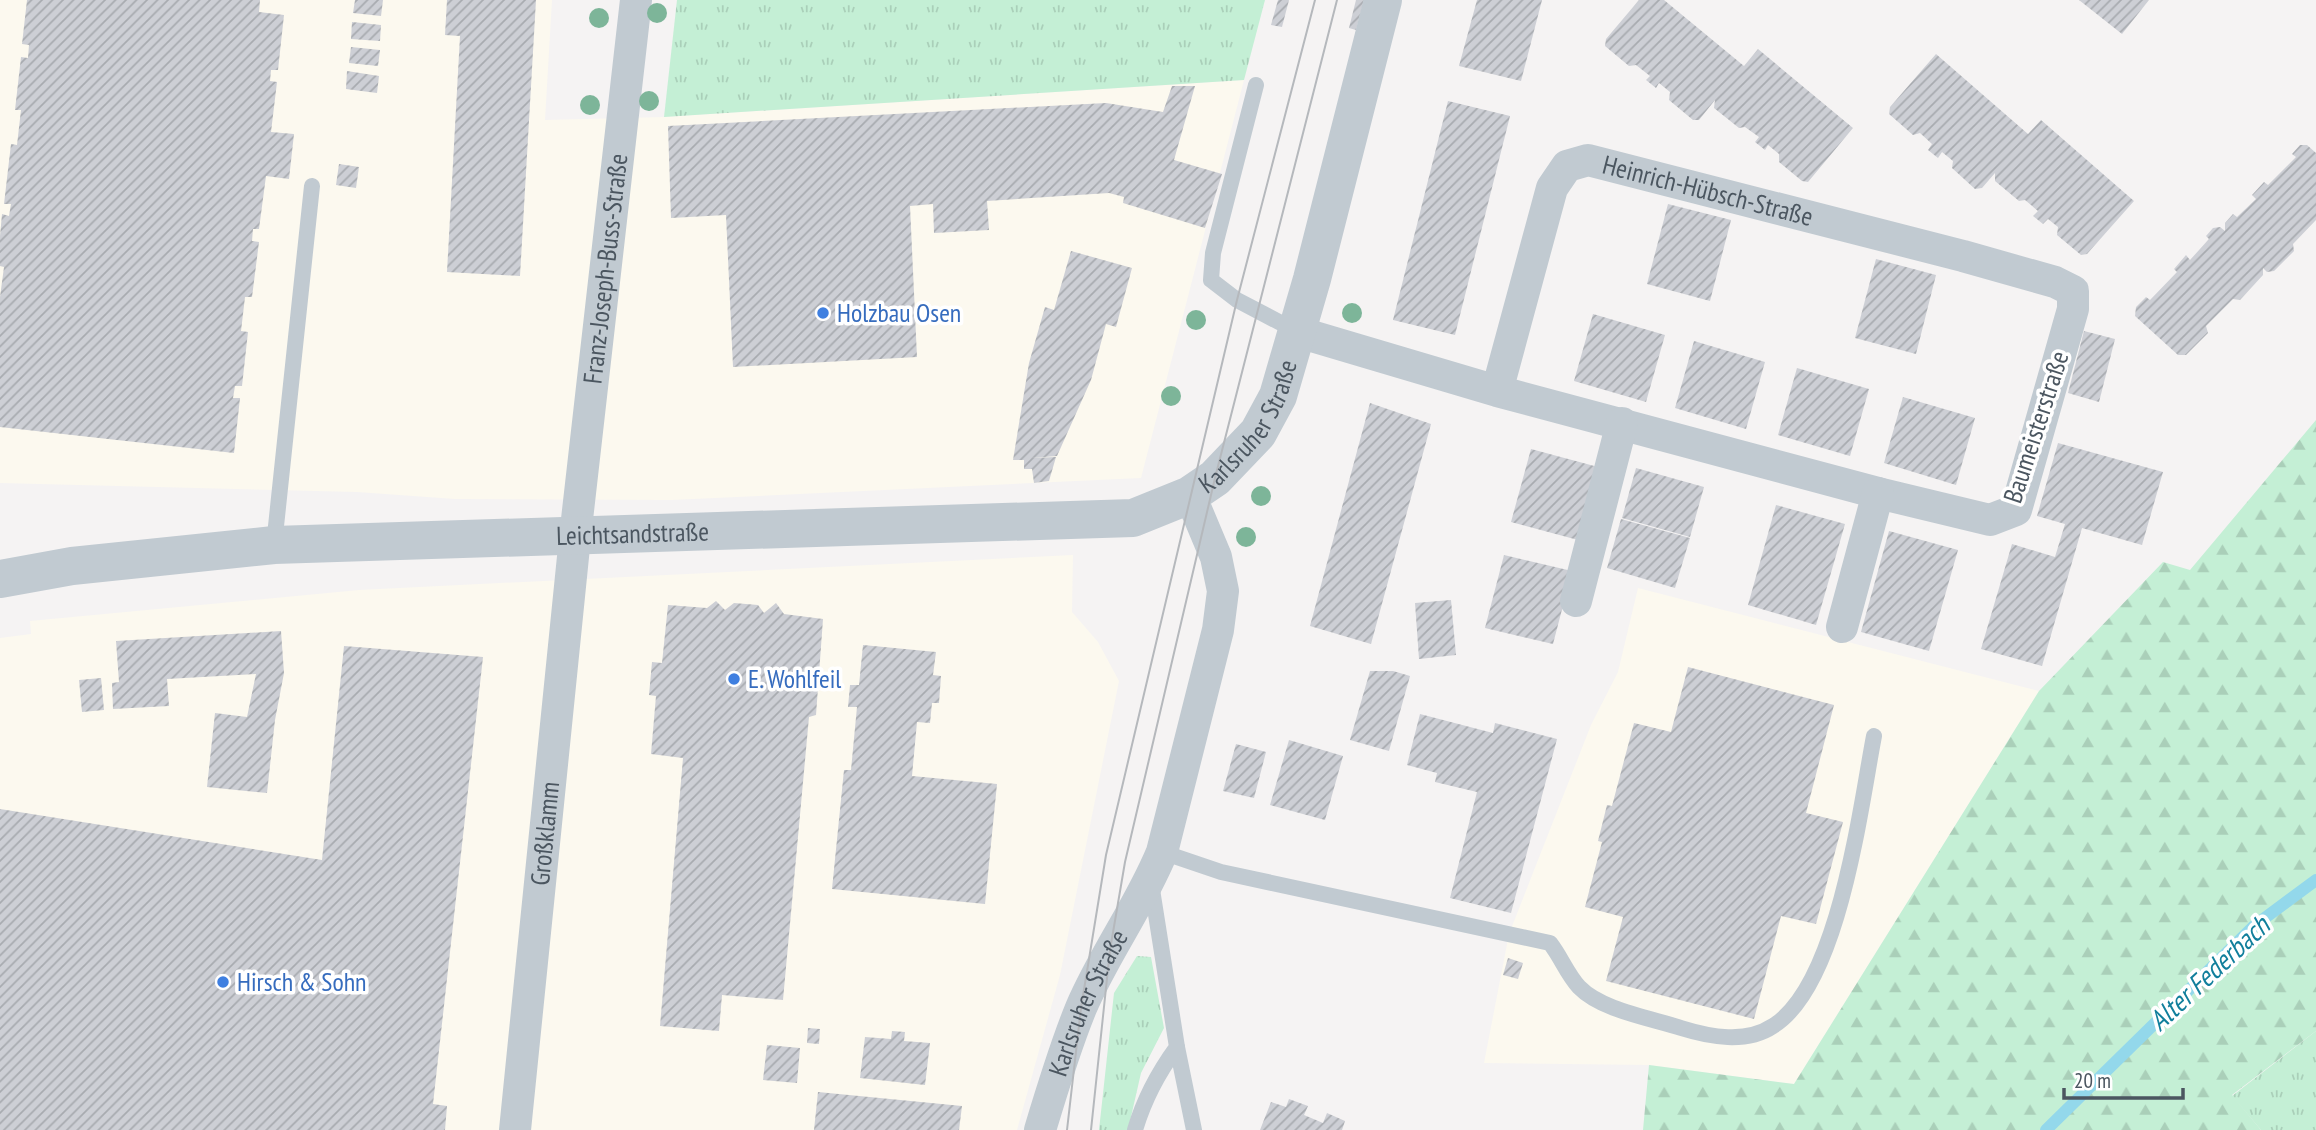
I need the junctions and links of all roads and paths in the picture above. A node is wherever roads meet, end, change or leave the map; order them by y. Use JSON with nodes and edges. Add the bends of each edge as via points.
{"nodes":[{"id":1,"x":636,"y":0,"type":"edge"},
{"id":2,"x":1383,"y":0,"type":"edge"},
{"id":3,"x":1256,"y":85,"type":"dead end"},
{"id":4,"x":312,"y":186,"type":"dead end"},
{"id":5,"x":2073,"y":291,"type":"joint"},
{"id":6,"x":1297,"y":332,"type":"junction"},
{"id":7,"x":1497,"y":391,"type":"junction"},
{"id":8,"x":1622,"y":423,"type":"junction"},
{"id":9,"x":1878,"y":493,"type":"junction"},
{"id":10,"x":1190,"y":495,"type":"junction"},
{"id":11,"x":575,"y":537,"type":"junction"},
{"id":12,"x":274,"y":545,"type":"junction"},
{"id":13,"x":0,"y":557,"type":"edge"},
{"id":14,"x":72,"y":566,"type":"junction"},
{"id":15,"x":0,"y":579,"type":"edge"},
{"id":16,"x":1576,"y":601,"type":"dead end"},
{"id":17,"x":1842,"y":627,"type":"dead end"},
{"id":18,"x":1874,"y":736,"type":"dead end"},
{"id":19,"x":1163,"y":852,"type":"junction"},
{"id":20,"x":1151,"y":881,"type":"junction"},
{"id":21,"x":1177,"y":1047,"type":"junction"},
{"id":22,"x":515,"y":1130,"type":"edge"},
{"id":23,"x":1040,"y":1130,"type":"edge"},
{"id":24,"x":1135,"y":1130,"type":"edge"},
{"id":25,"x":1194,"y":1130,"type":"edge"}],
"edges":[{"from":1,"to":11,"type":"street","name":"Franz-Joseph-Buss-Straße"},
{"from":2,"to":6,"type":"street","name":"Karlsruher Straße"},
{"from":3,"to":6,"type":"lane","via":[[1213,253],[1211,280]]},
{"from":4,"to":12,"type":"lane"},
{"from":5,"to":7,"type":"street","name":"Heinrich-Hübsch-Straße","via":[[1963,256],[1588,160],[1567,166],[1552,188]]},
{"from":5,"to":9,"type":"street","name":"Baumeisterstraße","via":[[2073,309],[2015,510],[1990,520]]},
{"from":6,"to":7,"type":"street"},
{"from":6,"to":10,"type":"street","name":"Karlsruher Straße","via":[[1278,396],[1258,433],[1215,478]]},
{"from":7,"to":8,"type":"street","name":"Baumeisterstraße"},
{"from":8,"to":9,"type":"street","name":"Baumeisterstraße"},
{"from":8,"to":16,"type":"street"},
{"from":9,"to":17,"type":"street"},
{"from":10,"to":11,"type":"street","name":"Leichtsandstraße","via":[[1133,517]]},
{"from":10,"to":19,"type":"street","name":"Karlsruher Straße","via":[[1216,557],[1223,591],[1218,630]]},
{"from":11,"to":12,"type":"street","name":"Leichtsandstraße"},
{"from":11,"to":22,"type":"street","name":"Großklamm"},
{"from":12,"to":14,"type":"street","name":"Leichtsandstraße"},
{"from":13,"to":14,"type":"street","name":"Leichtsandstraße"},
{"from":14,"to":15,"type":"street","name":"Leichtsandstraße"},
{"from":18,"to":19,"type":"lane","via":[[1839,913],[1819,966],[1796,1006],[1773,1027],[1741,1037],[1708,1037],[1592,1000],[1550,943],[1221,872]]},
{"from":19,"to":20,"type":"street","name":"Karlsruher Straße"},
{"from":20,"to":21,"type":"lane","name":"Karlsruher Straße"},
{"from":20,"to":23,"type":"street","name":"Karlsruher Straße","via":[[1081,1009]]},
{"from":21,"to":24,"type":"lane","via":[[1157,1073]]},
{"from":21,"to":25,"type":"lane","name":"Karlsruher Straße"}]}
